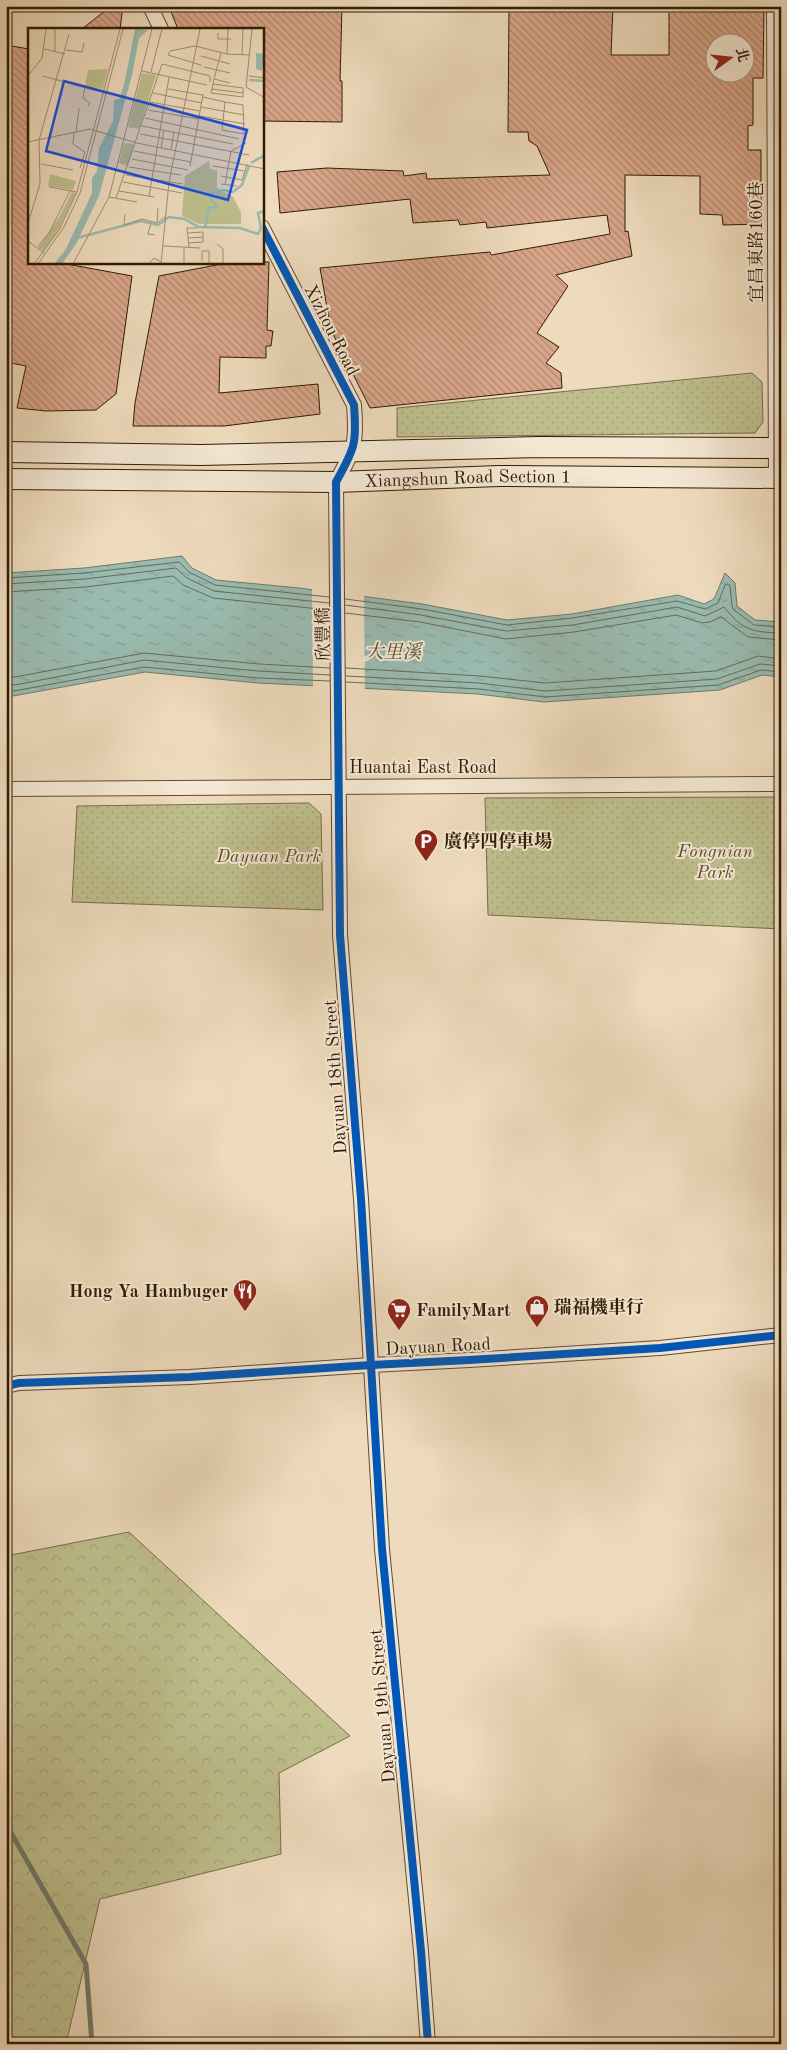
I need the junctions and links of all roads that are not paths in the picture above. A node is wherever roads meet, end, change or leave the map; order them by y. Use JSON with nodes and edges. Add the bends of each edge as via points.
{"nodes":[{"id":1,"x":150,"y":6,"type":"edge"},
{"id":2,"x":774,"y":6,"type":"edge"},
{"id":3,"x":161,"y":28,"type":"edge"},
{"id":4,"x":264,"y":231,"type":"edge"},
{"id":5,"x":778,"y":448,"type":"edge"},
{"id":6,"x":6,"y":452,"type":"edge"},
{"id":7,"x":352,"y":452,"type":"junction"},
{"id":8,"x":778,"y":478,"type":"edge"},
{"id":9,"x":6,"y":479,"type":"edge"},
{"id":10,"x":336,"y":482,"type":"junction"},
{"id":11,"x":781,"y":784,"type":"edge"},
{"id":12,"x":340,"y":787,"type":"junction"},
{"id":13,"x":6,"y":789,"type":"edge"},
{"id":14,"x":781,"y":1334,"type":"edge"},
{"id":15,"x":371,"y":1365,"type":"junction"},
{"id":16,"x":6,"y":1386,"type":"edge"},
{"id":17,"x":428,"y":2044,"type":"edge"}],
"edges":[{"from":1,"to":3,"type":"street"},
{"from":2,"to":5,"type":"street","name":"宜昌東路160巷"},
{"from":4,"to":7,"type":"street","name":"Xizhou Road","via":[[354,405],[356,434]]},
{"from":5,"to":7,"type":"street","name":"Xiangshun Road Section 1","via":[[570,446]]},
{"from":5,"to":8,"type":"street","name":"宜昌東路160巷"},
{"from":6,"to":7,"type":"street","name":"Xiangshun Road Section 1","via":[[201,455]]},
{"from":7,"to":10,"type":"street","name":"Xizhou Road"},
{"from":8,"to":10,"type":"street","name":"Xiangshun Road Section 1","via":[[499,476]]},
{"from":9,"to":10,"type":"street","name":"Xiangshun Road Section 1"},
{"from":10,"to":12,"type":"street","name":"欣豐橋"},
{"from":11,"to":12,"type":"street","name":"Huantai East Road"},
{"from":12,"to":13,"type":"street","name":"Huantai East Road"},
{"from":12,"to":15,"type":"street","name":"Dayuan 18th Street","via":[[340,935]]},
{"from":14,"to":15,"type":"street","name":"Dayuan Road","via":[[660,1348]]},
{"from":15,"to":16,"type":"street","name":"Dayuan Road"},
{"from":15,"to":17,"type":"street","name":"Dayuan 19th Street","via":[[382,1549]]}]}
